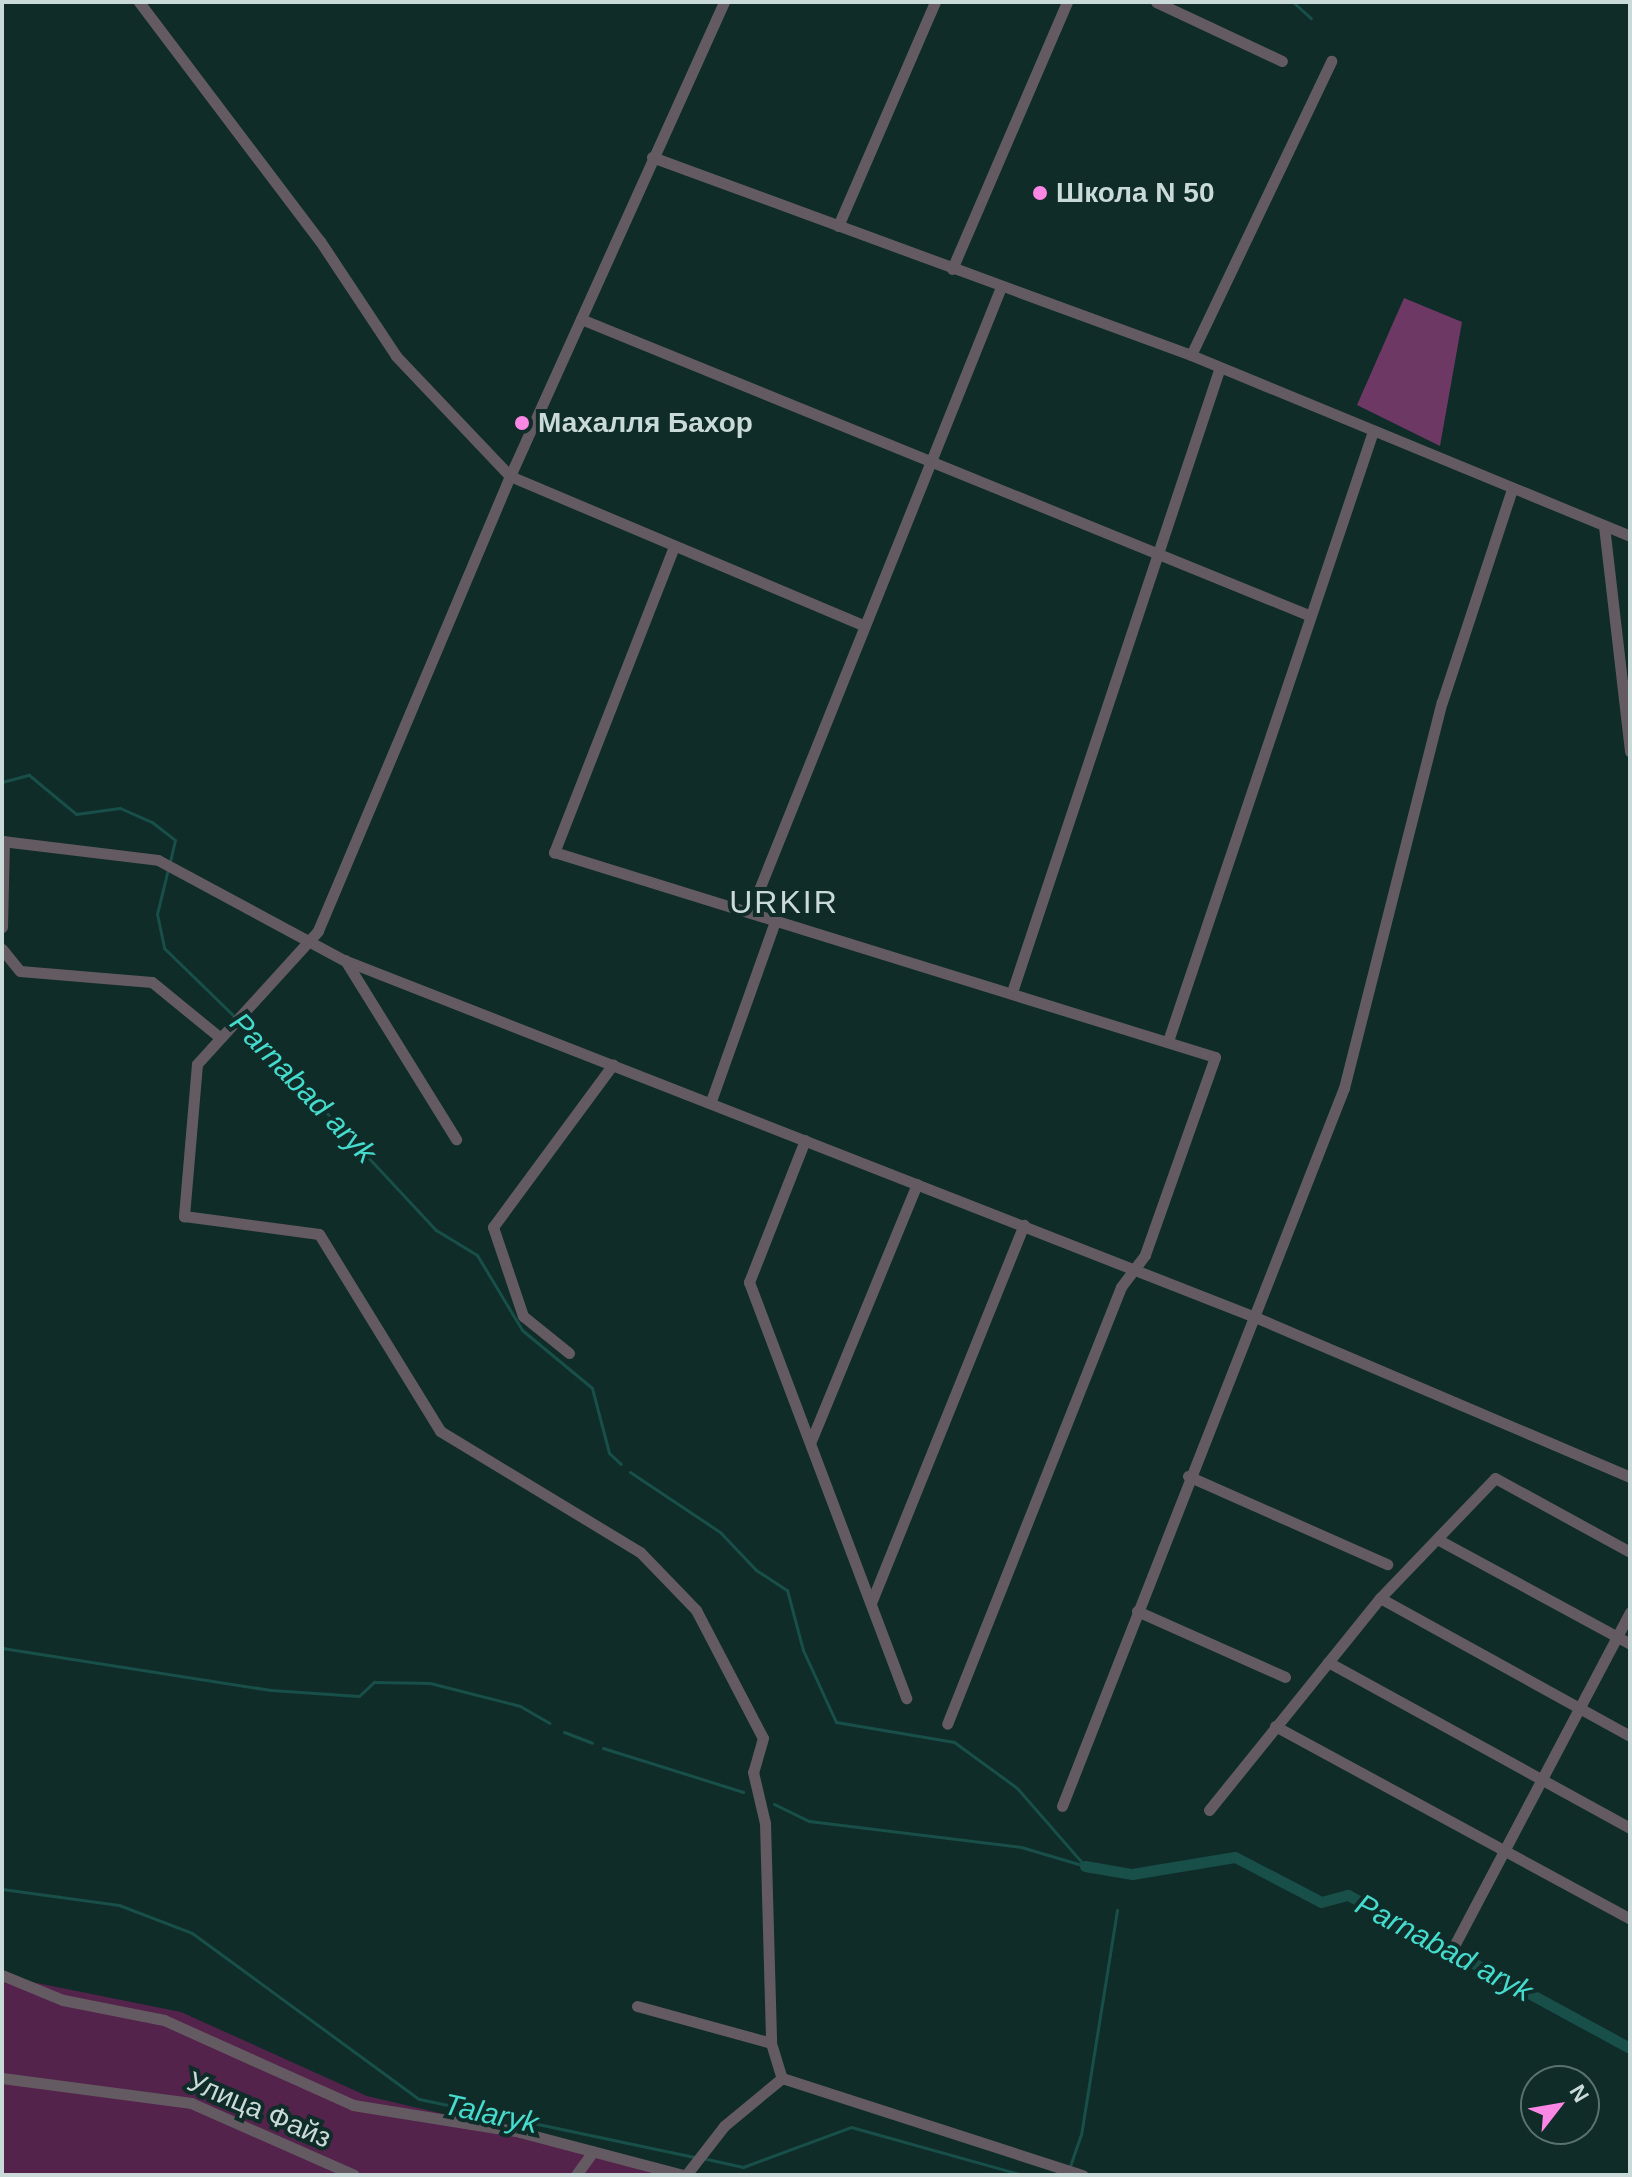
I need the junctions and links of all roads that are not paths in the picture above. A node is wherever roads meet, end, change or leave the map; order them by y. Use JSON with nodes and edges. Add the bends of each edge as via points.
{"nodes":[{"id":1,"x":139,"y":2,"type":"edge"},
{"id":2,"x":724,"y":2,"type":"edge"},
{"id":3,"x":935,"y":2,"type":"edge"},
{"id":4,"x":1067,"y":2,"type":"edge"},
{"id":5,"x":1156,"y":2,"type":"edge"},
{"id":6,"x":1282,"y":61,"type":"dead end"},
{"id":7,"x":1331,"y":61,"type":"dead end"},
{"id":8,"x":652,"y":157,"type":"junction"},
{"id":9,"x":838,"y":226,"type":"junction"},
{"id":10,"x":952,"y":269,"type":"junction"},
{"id":11,"x":1001,"y":287,"type":"junction"},
{"id":12,"x":581,"y":319,"type":"junction"},
{"id":13,"x":1191,"y":355,"type":"junction"},
{"id":14,"x":1219,"y":370,"type":"junction"},
{"id":15,"x":1373,"y":431,"type":"junction"},
{"id":16,"x":931,"y":463,"type":"junction"},
{"id":17,"x":510,"y":476,"type":"junction"},
{"id":18,"x":1512,"y":489,"type":"junction"},
{"id":19,"x":1604,"y":526,"type":"junction"},
{"id":20,"x":1630,"y":536,"type":"edge"},
{"id":21,"x":673,"y":549,"type":"junction"},
{"id":22,"x":1159,"y":555,"type":"junction"},
{"id":23,"x":1306,"y":614,"type":"junction"},
{"id":24,"x":860,"y":624,"type":"junction"},
{"id":25,"x":1630,"y":752,"type":"edge"},
{"id":26,"x":3,"y":841,"type":"edge"},
{"id":27,"x":750,"y":912,"type":"junction"},
{"id":28,"x":775,"y":921,"type":"junction"},
{"id":29,"x":2,"y":927,"type":"edge"},
{"id":30,"x":307,"y":943,"type":"junction"},
{"id":31,"x":2,"y":949,"type":"edge"},
{"id":32,"x":344,"y":960,"type":"junction"},
{"id":33,"x":1012,"y":992,"type":"junction"},
{"id":34,"x":218,"y":1036,"type":"junction"},
{"id":35,"x":1168,"y":1041,"type":"junction"},
{"id":36,"x":613,"y":1064,"type":"junction"},
{"id":37,"x":711,"y":1101,"type":"junction"},
{"id":38,"x":456,"y":1139,"type":"dead end"},
{"id":39,"x":805,"y":1140,"type":"junction"},
{"id":40,"x":917,"y":1184,"type":"junction"},
{"id":41,"x":1024,"y":1225,"type":"junction"},
{"id":42,"x":1134,"y":1269,"type":"junction"},
{"id":43,"x":1255,"y":1317,"type":"junction"},
{"id":44,"x":569,"y":1353,"type":"dead end"},
{"id":45,"x":811,"y":1441,"type":"junction"},
{"id":46,"x":1188,"y":1476,"type":"junction"},
{"id":47,"x":1630,"y":1477,"type":"edge"},
{"id":48,"x":1437,"y":1539,"type":"junction"},
{"id":49,"x":1630,"y":1552,"type":"edge"},
{"id":50,"x":1387,"y":1564,"type":"dead end"},
{"id":51,"x":1380,"y":1598,"type":"junction"},
{"id":52,"x":871,"y":1603,"type":"junction"},
{"id":53,"x":1137,"y":1611,"type":"junction"},
{"id":54,"x":1630,"y":1612,"type":"edge"},
{"id":55,"x":1615,"y":1636,"type":"junction"},
{"id":56,"x":1630,"y":1644,"type":"edge"},
{"id":57,"x":1328,"y":1662,"type":"junction"},
{"id":58,"x":1285,"y":1677,"type":"dead end"},
{"id":59,"x":906,"y":1698,"type":"dead end"},
{"id":60,"x":1577,"y":1706,"type":"junction"},
{"id":61,"x":947,"y":1724,"type":"dead end"},
{"id":62,"x":1275,"y":1726,"type":"junction"},
{"id":63,"x":1630,"y":1736,"type":"edge"},
{"id":64,"x":1541,"y":1778,"type":"junction"},
{"id":65,"x":1062,"y":1806,"type":"dead end"},
{"id":66,"x":1209,"y":1810,"type":"dead end"},
{"id":67,"x":1630,"y":1828,"type":"edge"},
{"id":68,"x":1502,"y":1849,"type":"junction"},
{"id":69,"x":1630,"y":1919,"type":"edge"},
{"id":70,"x":1455,"y":1944,"type":"dead end"},
{"id":71,"x":2,"y":1975,"type":"edge"},
{"id":72,"x":637,"y":2006,"type":"dead end"},
{"id":73,"x":771,"y":2043,"type":"junction"},
{"id":74,"x":2,"y":2078,"type":"edge"},
{"id":75,"x":782,"y":2078,"type":"junction"},
{"id":76,"x":593,"y":2152,"type":"junction"},
{"id":77,"x":690,"y":2167,"type":"edge"},
{"id":78,"x":1081,"y":2174,"type":"edge"},
{"id":79,"x":354,"y":2175,"type":"edge"},
{"id":80,"x":576,"y":2175,"type":"edge"}],
"edges":[{"from":1,"to":17,"type":"street","via":[[320,241],[396,356]]},
{"from":2,"to":8,"type":"street"},
{"from":3,"to":9,"type":"street"},
{"from":4,"to":10,"type":"street"},
{"from":5,"to":6,"type":"street"},
{"from":7,"to":13,"type":"street"},
{"from":8,"to":9,"type":"street"},
{"from":8,"to":12,"type":"street"},
{"from":9,"to":10,"type":"street"},
{"from":10,"to":11,"type":"street"},
{"from":11,"to":13,"type":"street"},
{"from":11,"to":16,"type":"street"},
{"from":12,"to":16,"type":"street"},
{"from":12,"to":17,"type":"street"},
{"from":13,"to":14,"type":"street"},
{"from":14,"to":15,"type":"street"},
{"from":14,"to":22,"type":"street"},
{"from":15,"to":18,"type":"street"},
{"from":15,"to":23,"type":"street"},
{"from":16,"to":22,"type":"street"},
{"from":16,"to":24,"type":"street"},
{"from":17,"to":21,"type":"street"},
{"from":17,"to":30,"type":"street","via":[[415,711]]},
{"from":18,"to":19,"type":"street"},
{"from":18,"to":43,"type":"street","via":[[1442,702],[1344,1088]]},
{"from":19,"to":20,"type":"street"},
{"from":19,"to":25,"type":"street"},
{"from":21,"to":24,"type":"street"},
{"from":21,"to":27,"type":"street","via":[[554,852]]},
{"from":22,"to":23,"type":"street"},
{"from":22,"to":33,"type":"street"},
{"from":23,"to":35,"type":"street"},
{"from":24,"to":27,"type":"street"},
{"from":26,"to":29,"type":"street"},
{"from":26,"to":30,"type":"street","via":[[158,860]]},
{"from":27,"to":28,"type":"street"},
{"from":28,"to":33,"type":"street"},
{"from":28,"to":37,"type":"street"},
{"from":30,"to":32,"type":"street"},
{"from":30,"to":34,"type":"street"},
{"from":31,"to":34,"type":"street","via":[[20,971],[152,982]]},
{"from":32,"to":36,"type":"street"},
{"from":32,"to":38,"type":"street"},
{"from":33,"to":35,"type":"street"},
{"from":34,"to":73,"type":"street","via":[[193,1080],[184,1216],[319,1234],[440,1431],[668,1574],[753,1712],[763,1738],[753,1772],[765,1823]]},
{"from":35,"to":42,"type":"street","via":[[1215,1057]]},
{"from":36,"to":37,"type":"street"},
{"from":36,"to":44,"type":"street","via":[[493,1227],[523,1316]]},
{"from":37,"to":39,"type":"street"},
{"from":39,"to":40,"type":"street"},
{"from":39,"to":45,"type":"street","via":[[749,1282]]},
{"from":40,"to":41,"type":"street"},
{"from":40,"to":45,"type":"street"},
{"from":41,"to":42,"type":"street"},
{"from":41,"to":52,"type":"street"},
{"from":42,"to":43,"type":"street"},
{"from":42,"to":61,"type":"street"},
{"from":43,"to":46,"type":"street"},
{"from":43,"to":47,"type":"street"},
{"from":45,"to":52,"type":"street"},
{"from":46,"to":50,"type":"street"},
{"from":46,"to":53,"type":"street"},
{"from":48,"to":49,"type":"street","via":[[1495,1478]]},
{"from":48,"to":51,"type":"street"},
{"from":48,"to":55,"type":"street"},
{"from":51,"to":57,"type":"street"},
{"from":51,"to":60,"type":"street"},
{"from":52,"to":59,"type":"street"},
{"from":53,"to":58,"type":"street"},
{"from":53,"to":65,"type":"street"},
{"from":54,"to":55,"type":"street"},
{"from":55,"to":56,"type":"street"},
{"from":55,"to":60,"type":"street"},
{"from":57,"to":62,"type":"street"},
{"from":57,"to":64,"type":"street"},
{"from":60,"to":63,"type":"street"},
{"from":60,"to":64,"type":"street"},
{"from":62,"to":66,"type":"street"},
{"from":62,"to":68,"type":"street"},
{"from":64,"to":67,"type":"street"},
{"from":64,"to":68,"type":"street"},
{"from":68,"to":69,"type":"street"},
{"from":68,"to":70,"type":"street"},
{"from":71,"to":76,"type":"street","via":[[63,2000],[164,2020],[353,2105],[516,2131]]},
{"from":72,"to":73,"type":"street"},
{"from":73,"to":75,"type":"street"},
{"from":74,"to":79,"type":"street","name":"Улица Файз","via":[[191,2103]]},
{"from":75,"to":77,"type":"street"},
{"from":75,"to":78,"type":"street"},
{"from":76,"to":77,"type":"street"},
{"from":76,"to":80,"type":"street"}]}
